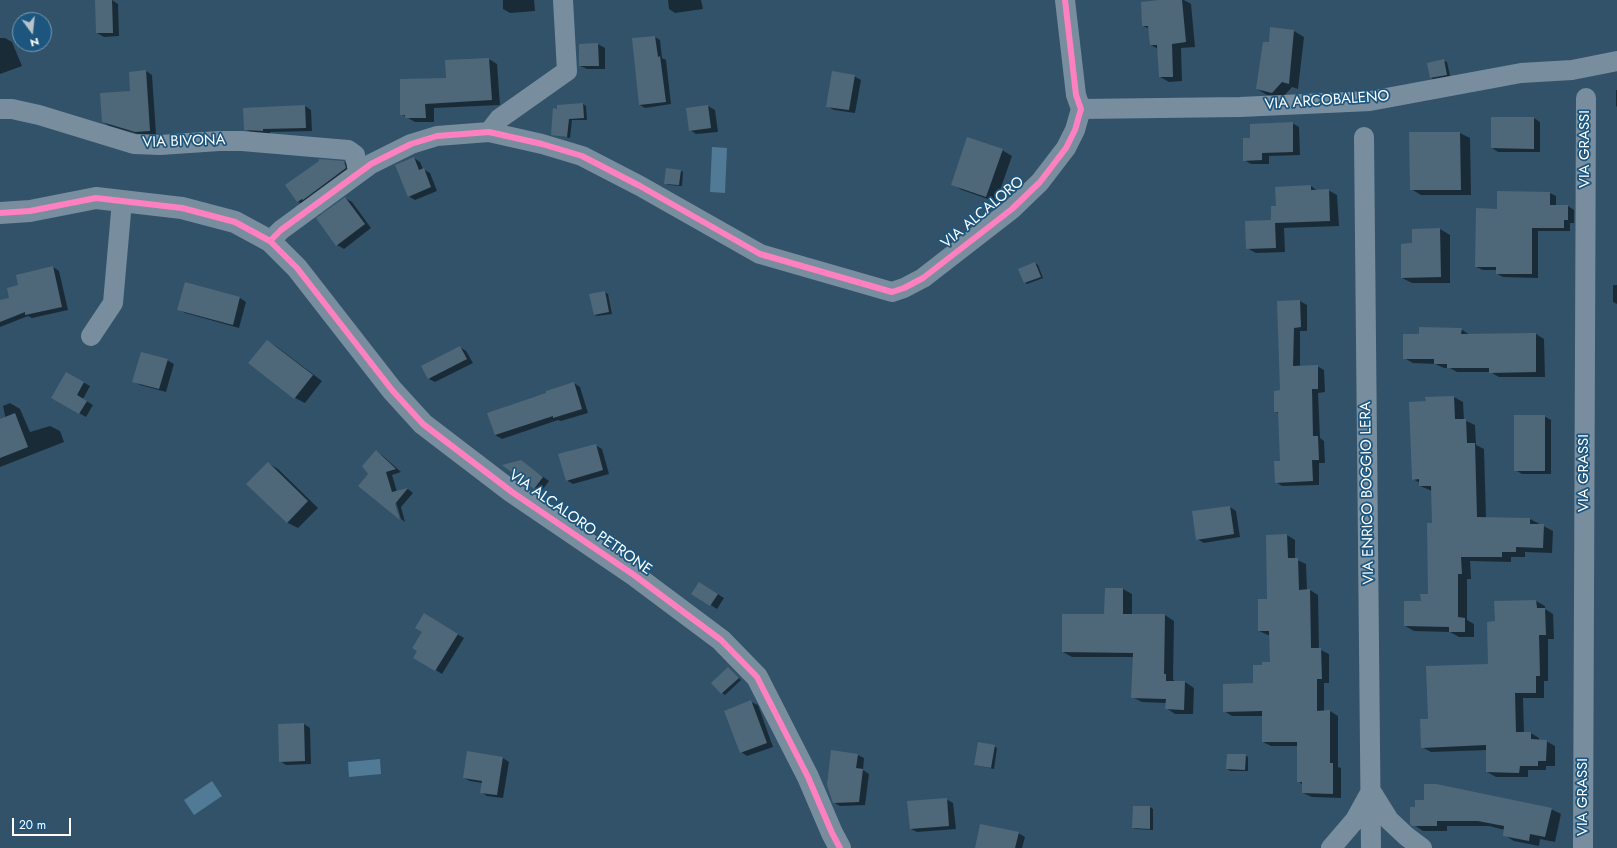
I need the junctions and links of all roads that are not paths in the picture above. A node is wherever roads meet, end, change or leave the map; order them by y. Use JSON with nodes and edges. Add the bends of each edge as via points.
{"nodes":[{"id":1,"x":563,"y":0,"type":"edge"},
{"id":2,"x":1065,"y":0,"type":"edge"},
{"id":3,"x":1617,"y":61,"type":"edge"},
{"id":4,"x":1586,"y":98,"type":"dead end"},
{"id":5,"x":0,"y":109,"type":"edge"},
{"id":6,"x":1081,"y":109,"type":"junction"},
{"id":7,"x":489,"y":132,"type":"junction"},
{"id":8,"x":1364,"y":137,"type":"dead end"},
{"id":9,"x":358,"y":172,"type":"junction"},
{"id":10,"x":122,"y":201,"type":"junction"},
{"id":11,"x":0,"y":213,"type":"edge"},
{"id":12,"x":270,"y":241,"type":"junction"},
{"id":13,"x":91,"y":336,"type":"dead end"},
{"id":14,"x":1371,"y":791,"type":"junction"},
{"id":15,"x":1583,"y":831,"type":"edge"},
{"id":16,"x":840,"y":848,"type":"edge"},
{"id":17,"x":1331,"y":848,"type":"edge"},
{"id":18,"x":1372,"y":848,"type":"edge"},
{"id":19,"x":1422,"y":848,"type":"edge"},
{"id":20,"x":1568,"y":848,"type":"edge"},
{"id":21,"x":1597,"y":848,"type":"edge"}],
"edges":[{"from":1,"to":7,"type":"street","via":[[567,71],[499,119]]},
{"from":2,"to":6,"type":"street","via":[[1076,95]]},
{"from":3,"to":6,"type":"street","name":"VIA ARCOBALENO","via":[[1572,70],[1521,73],[1370,101],[1240,107]]},
{"from":4,"to":15,"type":"street","name":"VIA GRASSI"},
{"from":5,"to":9,"type":"street","name":"VIA BIVONA","via":[[39,115],[134,144],[242,141],[348,150],[355,155]]},
{"from":6,"to":7,"type":"street","name":"VIA ALCALORO","via":[[1066,148],[1040,182],[1012,208],[923,278],[892,292],[760,254],[582,156]]},
{"from":7,"to":9,"type":"street","name":"VIA ALCALORO","via":[[437,136],[411,144]]},
{"from":8,"to":14,"type":"street","name":"VIA ENRICO BOGGIO LERA"},
{"from":9,"to":12,"type":"street","name":"VIA ALCALORO"},
{"from":10,"to":11,"type":"street","name":"VIA ALCALORO PETRONE","via":[[96,198],[30,211]]},
{"from":10,"to":12,"type":"street","name":"VIA ALCALORO PETRONE","via":[[182,208],[236,222]]},
{"from":10,"to":13,"type":"street","via":[[113,303]]},
{"from":12,"to":16,"type":"street","name":"VIA ALCALORO PETRONE","via":[[297,268],[392,390],[423,424],[512,492],[634,575],[721,640],[757,678],[808,777]]},
{"from":14,"to":17,"type":"street","via":[[1355,820]]},
{"from":14,"to":18,"type":"street","name":"VIA ENRICO BOGGIO LERA"},
{"from":14,"to":19,"type":"street","via":[[1388,820]]},
{"from":15,"to":20,"type":"street"},
{"from":15,"to":21,"type":"street"}]}
